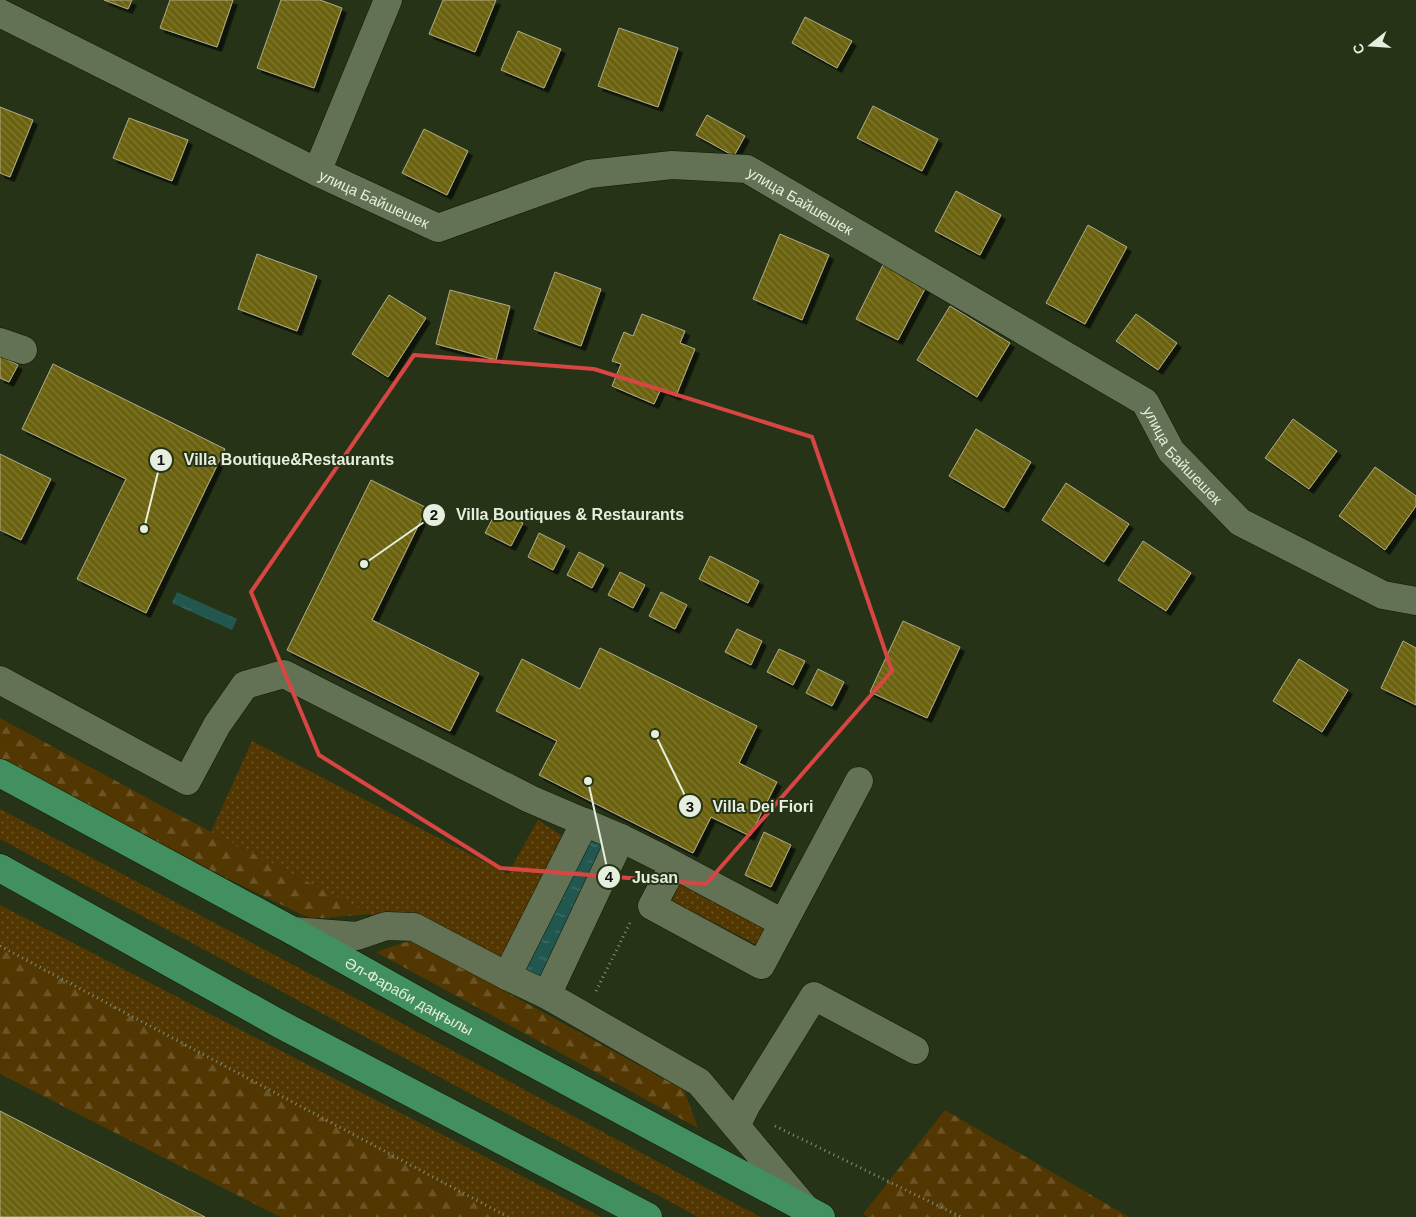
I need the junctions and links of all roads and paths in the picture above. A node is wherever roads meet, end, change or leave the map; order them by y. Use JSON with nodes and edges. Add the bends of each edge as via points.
{"nodes":[{"id":1,"x":388,"y":0,"type":"edge"},
{"id":2,"x":0,"y":12,"type":"edge"},
{"id":3,"x":316,"y":172,"type":"junction"},
{"id":4,"x":1416,"y":601,"type":"edge"},
{"id":5,"x":0,"y":680,"type":"edge"},
{"id":6,"x":0,"y":773,"type":"edge"},
{"id":7,"x":859,"y":780,"type":"dead end"},
{"id":8,"x":585,"y":822,"type":"junction"},
{"id":9,"x":622,"y":838,"type":"junction"},
{"id":10,"x":674,"y":865,"type":"junction"},
{"id":11,"x":0,"y":868,"type":"edge"},
{"id":12,"x":632,"y":919,"type":"dead end"},
{"id":13,"x":783,"y":923,"type":"junction"},
{"id":14,"x":293,"y":931,"type":"junction"},
{"id":15,"x":0,"y":946,"type":"edge"},
{"id":16,"x":507,"y":976,"type":"junction"},
{"id":17,"x":547,"y":996,"type":"junction"},
{"id":18,"x":593,"y":996,"type":"dead end"},
{"id":19,"x":915,"y":1050,"type":"dead end"},
{"id":20,"x":742,"y":1115,"type":"junction"},
{"id":21,"x":813,"y":1213,"type":"edge"},
{"id":22,"x":508,"y":1217,"type":"edge"},
{"id":23,"x":648,"y":1217,"type":"edge"},
{"id":24,"x":961,"y":1217,"type":"edge"}],
"edges":[{"from":1,"to":3,"type":"street"},
{"from":2,"to":3,"type":"street","name":"улица Байшешек"},
{"from":3,"to":4,"type":"street","name":"улица Байшешек","via":[[438,228],[589,174],[672,165],[747,169],[1145,402],[1171,451],[1240,522],[1383,595]]},
{"from":5,"to":8,"type":"street","via":[[187,781],[216,725],[245,685],[284,674],[530,799]]},
{"from":6,"to":14,"type":"main road","name":"Әл-Фараби даңғылы"},
{"from":7,"to":13,"type":"street"},
{"from":8,"to":9,"type":"street"},
{"from":8,"to":16,"type":"street"},
{"from":9,"to":10,"type":"street"},
{"from":9,"to":17,"type":"street"},
{"from":10,"to":13,"type":"street"},
{"from":10,"to":13,"type":"street","via":[[652,906],[761,965]]},
{"from":11,"to":23,"type":"main road","via":[[278,1023]]},
{"from":12,"to":18,"type":"path"},
{"from":14,"to":16,"type":"street","via":[[357,936],[386,926],[414,927]]},
{"from":14,"to":21,"type":"main road","name":"Әл-Фараби даңғылы"},
{"from":15,"to":22,"type":"path"},
{"from":16,"to":17,"type":"street"},
{"from":17,"to":20,"type":"street","via":[[699,1082]]},
{"from":19,"to":20,"type":"street","via":[[814,996]]},
{"from":20,"to":21,"type":"street"},
{"from":20,"to":24,"type":"path","via":[[773,1125]]}]}
